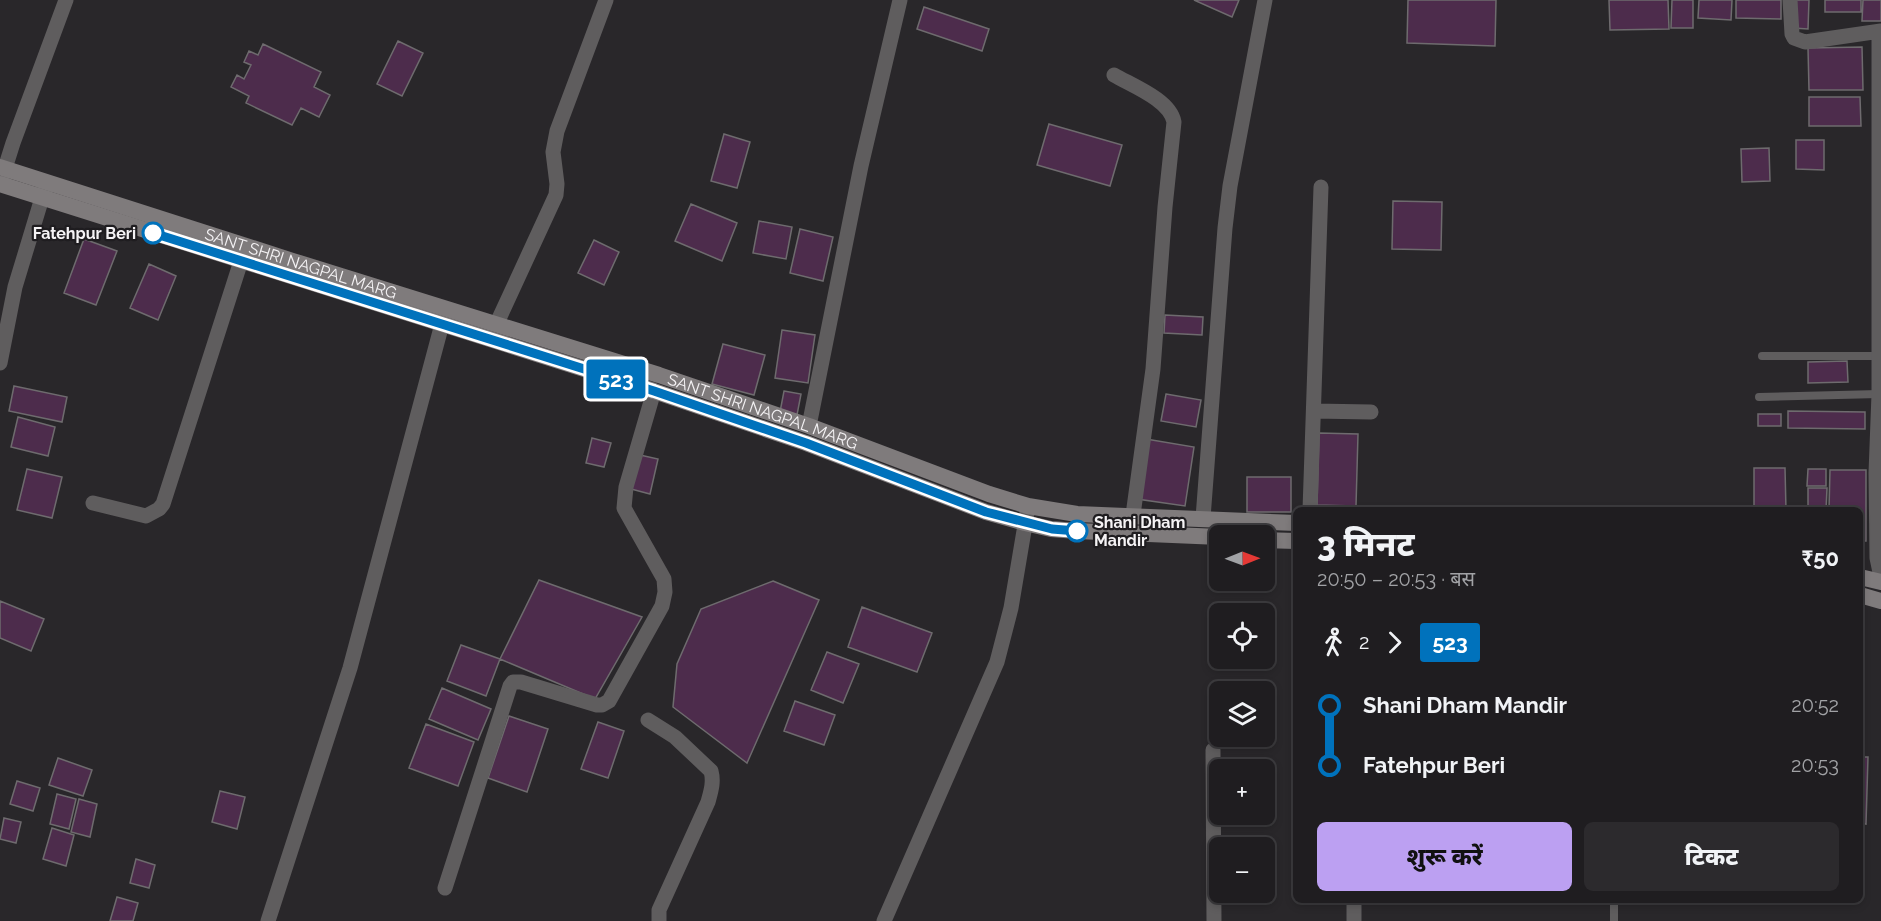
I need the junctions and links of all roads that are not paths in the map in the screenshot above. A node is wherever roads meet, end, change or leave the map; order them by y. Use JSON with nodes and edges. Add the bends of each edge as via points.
{"nodes":[{"id":1,"x":66,"y":0,"type":"edge"},
{"id":2,"x":606,"y":0,"type":"edge"},
{"id":3,"x":900,"y":0,"type":"edge"},
{"id":4,"x":1265,"y":0,"type":"edge"},
{"id":5,"x":1790,"y":0,"type":"edge"},
{"id":6,"x":1880,"y":32,"type":"edge"},
{"id":7,"x":1114,"y":75,"type":"dead end"},
{"id":8,"x":2,"y":167,"type":"edge"},
{"id":9,"x":1880,"y":177,"type":"edge"},
{"id":10,"x":0,"y":184,"type":"edge"},
{"id":11,"x":1322,"y":188,"type":"dead end"},
{"id":12,"x":44,"y":190,"type":"junction"},
{"id":13,"x":241,"y":261,"type":"junction"},
{"id":14,"x":497,"y":323,"type":"junction"},
{"id":15,"x":442,"y":324,"type":"junction"},
{"id":16,"x":1762,"y":356,"type":"dead end"},
{"id":17,"x":1880,"y":356,"type":"edge"},
{"id":18,"x":0,"y":363,"type":"edge"},
{"id":19,"x":654,"y":391,"type":"junction"},
{"id":20,"x":1759,"y":396,"type":"dead end"},
{"id":21,"x":1880,"y":403,"type":"edge"},
{"id":22,"x":1314,"y":411,"type":"junction"},
{"id":23,"x":1371,"y":412,"type":"dead end"},
{"id":24,"x":809,"y":426,"type":"junction"},
{"id":25,"x":93,"y":503,"type":"dead end"},
{"id":26,"x":1028,"y":506,"type":"junction"},
{"id":27,"x":1310,"y":507,"type":"edge"},
{"id":28,"x":1133,"y":515,"type":"junction"},
{"id":29,"x":1203,"y":518,"type":"junction"},
{"id":30,"x":1025,"y":523,"type":"junction"},
{"id":31,"x":1293,"y":523,"type":"edge"},
{"id":32,"x":1209,"y":537,"type":"edge"},
{"id":33,"x":1275,"y":540,"type":"edge"},
{"id":34,"x":1293,"y":541,"type":"edge"},
{"id":35,"x":1863,"y":578,"type":"edge"},
{"id":36,"x":1881,"y":578,"type":"edge"},
{"id":37,"x":1881,"y":582,"type":"edge"},
{"id":38,"x":1863,"y":596,"type":"edge"},
{"id":39,"x":1881,"y":601,"type":"edge"},
{"id":40,"x":648,"y":720,"type":"dead end"},
{"id":41,"x":1213,"y":750,"type":"dead end"},
{"id":42,"x":445,"y":888,"type":"dead end"},
{"id":43,"x":1354,"y":903,"type":"edge"},
{"id":44,"x":1614,"y":903,"type":"edge"},
{"id":45,"x":268,"y":921,"type":"edge"},
{"id":46,"x":659,"y":921,"type":"edge"},
{"id":47,"x":884,"y":921,"type":"edge"},
{"id":48,"x":1214,"y":921,"type":"edge"},
{"id":49,"x":1354,"y":921,"type":"edge"},
{"id":50,"x":1614,"y":921,"type":"edge"}],
"edges":[{"from":1,"to":8,"type":"street"},
{"from":2,"to":14,"type":"street","via":[[556,131],[556,195]]},
{"from":3,"to":24,"type":"street","via":[[861,166]]},
{"from":4,"to":29,"type":"street","via":[[1227,207]]},
{"from":5,"to":6,"type":"street","via":[[1792,34],[1798,40]]},
{"from":6,"to":9,"type":"street"},
{"from":7,"to":28,"type":"street","via":[[1165,105],[1174,122],[1153,369]]},
{"from":8,"to":10,"type":"street"},
{"from":8,"to":12,"type":"main road","name":"SANT SHRI NAGPAL MARG"},
{"from":9,"to":17,"type":"street"},
{"from":10,"to":12,"type":"main road","name":"SANT SHRI NAGPAL MARG"},
{"from":11,"to":22,"type":"street"},
{"from":12,"to":13,"type":"main road","name":"SANT SHRI NAGPAL MARG"},
{"from":12,"to":14,"type":"main road","name":"SANT SHRI NAGPAL MARG"},
{"from":12,"to":18,"type":"street","via":[[15,287]]},
{"from":13,"to":15,"type":"main road","name":"SANT SHRI NAGPAL MARG"},
{"from":13,"to":25,"type":"street","via":[[163,504],[146,516]]},
{"from":14,"to":24,"type":"main road","name":"SANT SHRI NAGPAL MARG"},
{"from":15,"to":19,"type":"main road","name":"SANT SHRI NAGPAL MARG"},
{"from":15,"to":45,"type":"street","via":[[350,668]]},
{"from":16,"to":17,"type":"lane"},
{"from":17,"to":21,"type":"street"},
{"from":19,"to":30,"type":"main road","name":"SANT SHRI NAGPAL MARG"},
{"from":19,"to":42,"type":"street","via":[[626,487],[624,508],[664,579],[662,606],[606,704],[597,705],[516,681],[510,686]]},
{"from":20,"to":21,"type":"lane"},
{"from":21,"to":36,"type":"street","via":[[1876,473],[1877,558]]},
{"from":22,"to":23,"type":"street"},
{"from":22,"to":27,"type":"street"},
{"from":24,"to":26,"type":"main road","name":"SANT SHRI NAGPAL MARG"},
{"from":26,"to":28,"type":"main road","name":"SANT SHRI NAGPAL MARG","via":[[1077,514]]},
{"from":26,"to":30,"type":"street"},
{"from":28,"to":29,"type":"main road","name":"SANT SHRI NAGPAL MARG"},
{"from":29,"to":31,"type":"main road","name":"SANT SHRI NAGPAL MARG"},
{"from":30,"to":32,"type":"main road","name":"SANT SHRI NAGPAL MARG","via":[[1077,531]]},
{"from":30,"to":47,"type":"street","via":[[1011,608],[997,662]]},
{"from":33,"to":34,"type":"main road"},
{"from":35,"to":37,"type":"main road"},
{"from":38,"to":39,"type":"main road"},
{"from":40,"to":46,"type":"street","via":[[675,737],[712,776],[708,802],[659,910]]},
{"from":41,"to":48,"type":"street"},
{"from":43,"to":49,"type":"street"},
{"from":44,"to":50,"type":"lane"}]}
